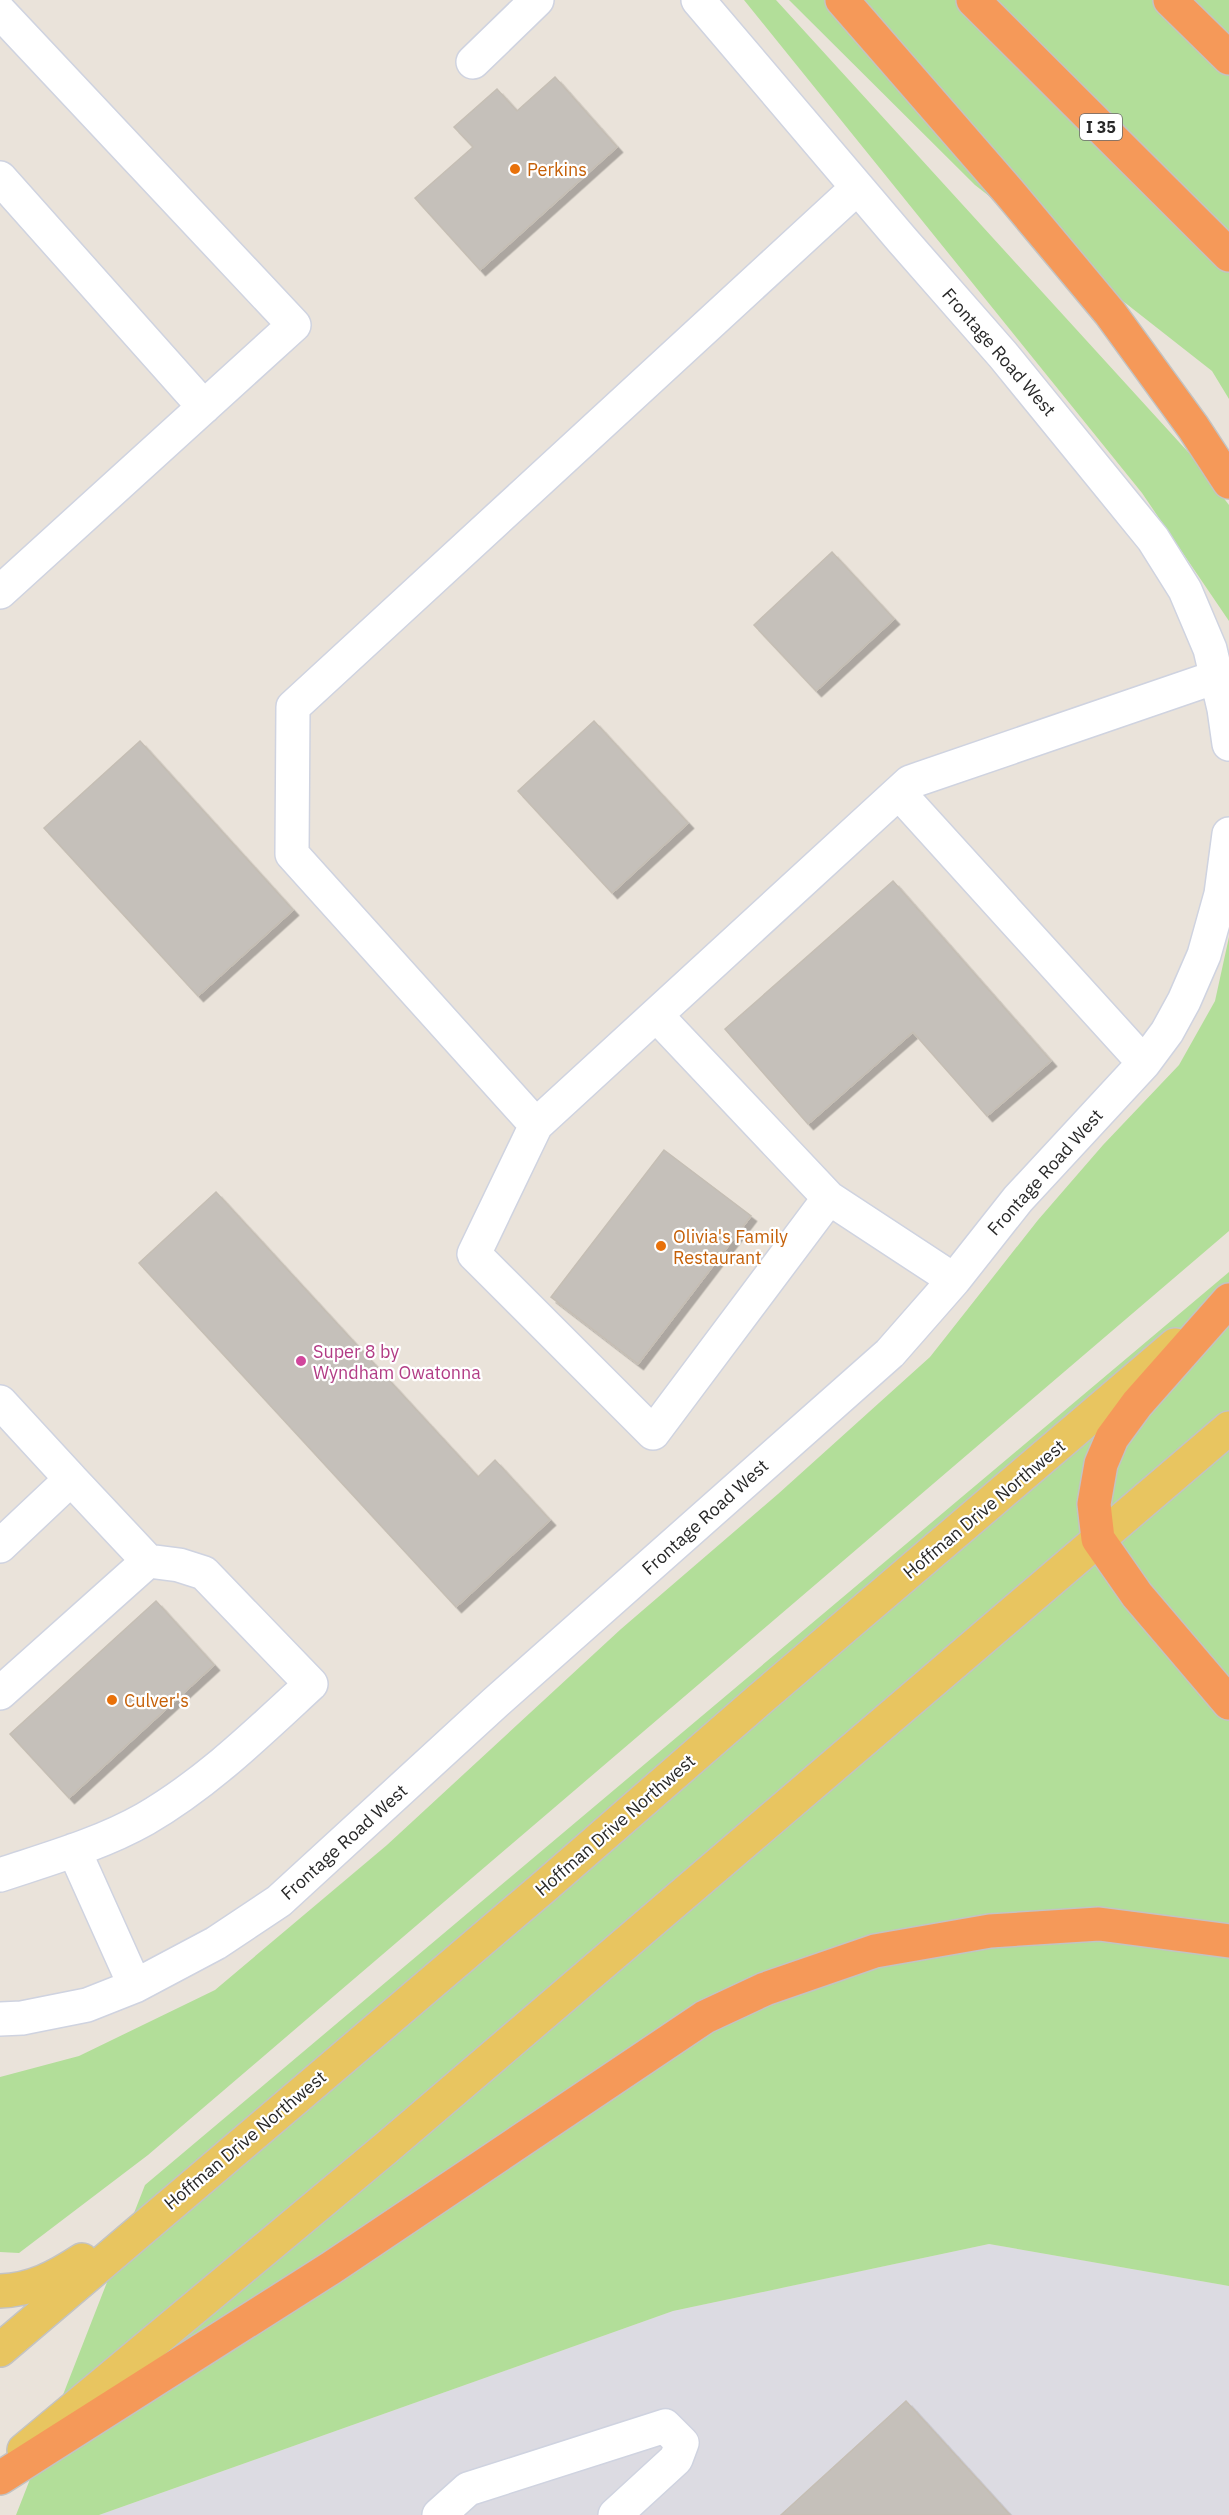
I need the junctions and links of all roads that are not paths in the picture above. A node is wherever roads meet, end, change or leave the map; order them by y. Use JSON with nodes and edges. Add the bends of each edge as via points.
{"nodes":[{"id":1,"x":537,"y":0,"type":"edge"},
{"id":2,"x":698,"y":0,"type":"edge"},
{"id":3,"x":842,"y":0,"type":"edge"},
{"id":4,"x":973,"y":0,"type":"edge"},
{"id":5,"x":1170,"y":0,"type":"edge"},
{"id":6,"x":0,"y":12,"type":"edge"},
{"id":7,"x":1229,"y":58,"type":"edge"},
{"id":8,"x":473,"y":62,"type":"dead end"},
{"id":9,"x":0,"y":178,"type":"edge"},
{"id":10,"x":857,"y":188,"type":"junction"},
{"id":11,"x":1229,"y":255,"type":"edge"},
{"id":12,"x":204,"y":407,"type":"junction"},
{"id":13,"x":1229,"y":482,"type":"edge"},
{"id":14,"x":0,"y":591,"type":"edge"},
{"id":15,"x":1216,"y":677,"type":"junction"},
{"id":16,"x":1229,"y":744,"type":"edge"},
{"id":17,"x":899,"y":793,"type":"junction"},
{"id":18,"x":1229,"y":834,"type":"edge"},
{"id":19,"x":656,"y":1015,"type":"junction"},
{"id":20,"x":1144,"y":1063,"type":"junction"},
{"id":21,"x":536,"y":1125,"type":"junction"},
{"id":22,"x":829,"y":1198,"type":"junction"},
{"id":23,"x":954,"y":1280,"type":"junction"},
{"id":24,"x":1229,"y":1300,"type":"edge"},
{"id":25,"x":0,"y":1402,"type":"edge"},
{"id":26,"x":1229,"y":1428,"type":"edge"},
{"id":27,"x":71,"y":1479,"type":"junction"},
{"id":28,"x":1098,"y":1539,"type":"junction"},
{"id":29,"x":0,"y":1546,"type":"edge"},
{"id":30,"x":148,"y":1561,"type":"junction"},
{"id":31,"x":0,"y":1694,"type":"edge"},
{"id":32,"x":1229,"y":1703,"type":"edge"},
{"id":33,"x":74,"y":1850,"type":"junction"},
{"id":34,"x":0,"y":1875,"type":"edge"},
{"id":35,"x":1229,"y":1941,"type":"edge"},
{"id":36,"x":135,"y":1986,"type":"junction"},
{"id":37,"x":0,"y":2019,"type":"edge"},
{"id":38,"x":160,"y":2212,"type":"junction"},
{"id":39,"x":0,"y":2291,"type":"edge"},
{"id":40,"x":0,"y":2350,"type":"edge"},
{"id":41,"x":0,"y":2470,"type":"edge"},
{"id":42,"x":0,"y":2478,"type":"edge"},
{"id":43,"x":439,"y":2515,"type":"edge"},
{"id":44,"x":615,"y":2515,"type":"edge"}],
"edges":[{"from":1,"to":8,"type":"street"},
{"from":2,"to":10,"type":"street","name":"Frontage Road West"},
{"from":3,"to":13,"type":"highway","via":[[1110,313]]},
{"from":4,"to":11,"type":"highway","number":"I 35"},
{"from":5,"to":7,"type":"highway"},
{"from":6,"to":12,"type":"street","via":[[294,326]]},
{"from":9,"to":12,"type":"street"},
{"from":10,"to":15,"type":"street","name":"Frontage Road West","via":[[1010,364],[1153,539],[1185,590],[1210,650]]},
{"from":10,"to":21,"type":"street","via":[[293,707],[292,854]]},
{"from":12,"to":14,"type":"street"},
{"from":15,"to":16,"type":"street","name":"Frontage Road West"},
{"from":15,"to":17,"type":"street","via":[[910,782]]},
{"from":17,"to":19,"type":"street"},
{"from":17,"to":20,"type":"street"},
{"from":18,"to":20,"type":"street","name":"Frontage Road West","via":[[1221,894],[1204,955],[1167,1032]]},
{"from":19,"to":21,"type":"street"},
{"from":19,"to":22,"type":"street"},
{"from":20,"to":23,"type":"street","name":"Frontage Road West","via":[[1018,1199]]},
{"from":21,"to":22,"type":"street","via":[[474,1254],[653,1433]]},
{"from":22,"to":23,"type":"street"},
{"from":23,"to":36,"type":"street","name":"Frontage Road West","via":[[890,1353],[513,1687],[279,1901],[216,1943]]},
{"from":24,"to":28,"type":"highway","via":[[1112,1438],[1101,1464],[1094,1504]]},
{"from":24,"to":38,"type":"main road","name":"Hoffman Drive Northwest"},
{"from":25,"to":27,"type":"street"},
{"from":26,"to":28,"type":"main road"},
{"from":27,"to":29,"type":"street"},
{"from":27,"to":30,"type":"street"},
{"from":28,"to":32,"type":"highway","via":[[1137,1595]]},
{"from":28,"to":41,"type":"main road","via":[[385,2149]]},
{"from":30,"to":31,"type":"street"},
{"from":30,"to":33,"type":"street","via":[[204,1573],[311,1684],[223,1764],[144,1819]]},
{"from":33,"to":34,"type":"street"},
{"from":33,"to":36,"type":"street"},
{"from":35,"to":42,"type":"highway","via":[[1099,1924],[990,1931],[876,1951],[765,1989],[705,2017],[331,2268]]},
{"from":36,"to":37,"type":"street","name":"Frontage Road West","via":[[87,2005]]},
{"from":38,"to":39,"type":"main road","via":[[49,2281]]},
{"from":38,"to":40,"type":"main road","name":"Hoffman Drive Northwest"},
{"from":43,"to":44,"type":"street","via":[[468,2489],[665,2427],[682,2443],[676,2459]]}]}
